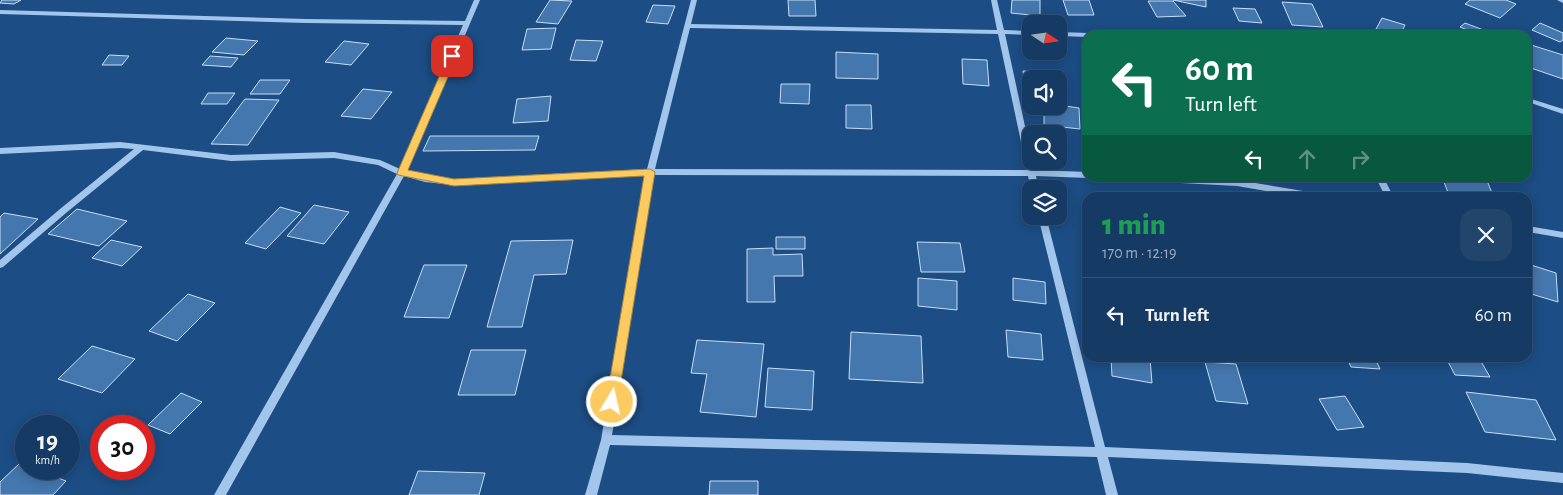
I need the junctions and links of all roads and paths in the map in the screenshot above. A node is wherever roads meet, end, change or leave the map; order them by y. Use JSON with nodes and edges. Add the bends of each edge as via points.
{"nodes":[{"id":1,"x":477,"y":0,"type":"edge"},
{"id":2,"x":694,"y":0,"type":"edge"},
{"id":3,"x":994,"y":0,"type":"edge"},
{"id":4,"x":0,"y":12,"type":"edge"},
{"id":5,"x":467,"y":23,"type":"junction"},
{"id":6,"x":688,"y":26,"type":"junction"},
{"id":7,"x":999,"y":32,"type":"junction"},
{"id":8,"x":1022,"y":33,"type":"edge"},
{"id":9,"x":1068,"y":35,"type":"edge"},
{"id":10,"x":1082,"y":36,"type":"edge"},
{"id":11,"x":1532,"y":101,"type":"edge"},
{"id":12,"x":1563,"y":112,"type":"edge"},
{"id":13,"x":141,"y":148,"type":"junction"},
{"id":14,"x":0,"y":151,"type":"edge"},
{"id":15,"x":650,"y":172,"type":"junction"},
{"id":16,"x":402,"y":173,"type":"junction"},
{"id":17,"x":1031,"y":173,"type":"junction"},
{"id":18,"x":1082,"y":175,"type":"edge"},
{"id":19,"x":1033,"y":180,"type":"edge"},
{"id":20,"x":1218,"y":182,"type":"edge"},
{"id":21,"x":1291,"y":192,"type":"edge"},
{"id":22,"x":1044,"y":225,"type":"edge"},
{"id":23,"x":1532,"y":230,"type":"edge"},
{"id":24,"x":1563,"y":235,"type":"edge"},
{"id":25,"x":0,"y":265,"type":"edge"},
{"id":26,"x":606,"y":440,"type":"junction"},
{"id":27,"x":1103,"y":452,"type":"junction"},
{"id":28,"x":1563,"y":478,"type":"edge"},
{"id":29,"x":220,"y":495,"type":"edge"},
{"id":30,"x":591,"y":495,"type":"edge"},
{"id":31,"x":1112,"y":495,"type":"edge"}],
"edges":[{"from":1,"to":5,"type":"street"},
{"from":2,"to":6,"type":"street"},
{"from":3,"to":7,"type":"street"},
{"from":4,"to":5,"type":"street"},
{"from":5,"to":16,"type":"street"},
{"from":6,"to":7,"type":"street"},
{"from":6,"to":15,"type":"street"},
{"from":7,"to":8,"type":"street"},
{"from":7,"to":17,"type":"street"},
{"from":9,"to":10,"type":"street"},
{"from":11,"to":12,"type":"street"},
{"from":13,"to":14,"type":"street","via":[[120,145]]},
{"from":13,"to":16,"type":"street","via":[[231,158],[334,155],[380,163]]},
{"from":13,"to":25,"type":"street"},
{"from":15,"to":16,"type":"street","via":[[454,182]]},
{"from":15,"to":17,"type":"street"},
{"from":15,"to":26,"type":"street"},
{"from":16,"to":29,"type":"street"},
{"from":17,"to":18,"type":"street"},
{"from":17,"to":19,"type":"street"},
{"from":20,"to":21,"type":"street"},
{"from":22,"to":27,"type":"street"},
{"from":23,"to":24,"type":"street"},
{"from":26,"to":27,"type":"street"},
{"from":26,"to":30,"type":"street"},
{"from":27,"to":28,"type":"street","via":[[1468,468]]},
{"from":27,"to":31,"type":"street"}]}
